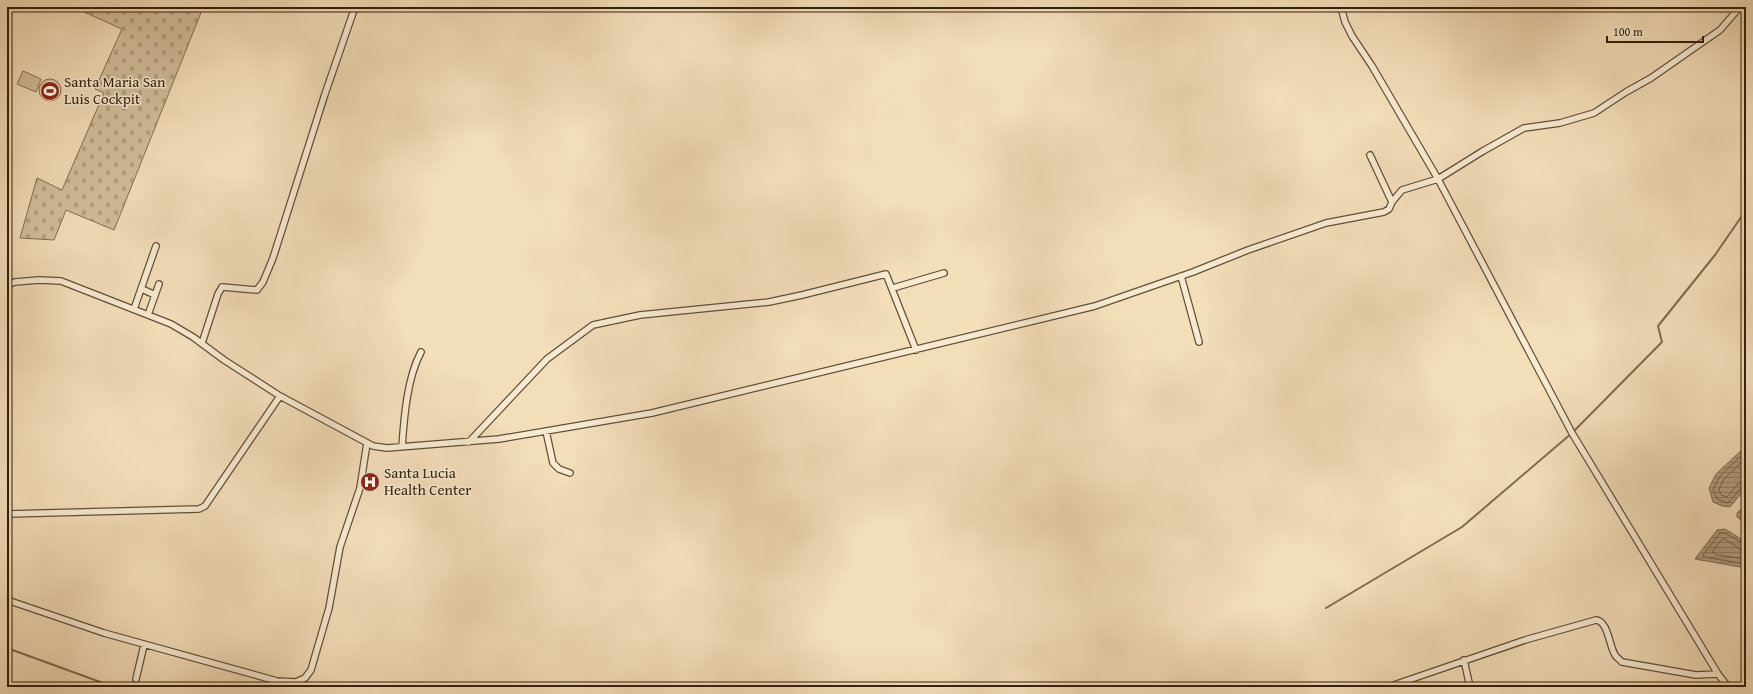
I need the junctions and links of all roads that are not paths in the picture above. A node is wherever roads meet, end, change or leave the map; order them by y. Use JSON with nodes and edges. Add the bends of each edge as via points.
{"nodes":[{"id":1,"x":355,"y":7,"type":"edge"},
{"id":2,"x":1341,"y":7,"type":"edge"},
{"id":3,"x":1740,"y":7,"type":"edge"},
{"id":4,"x":1370,"y":155,"type":"dead end"},
{"id":5,"x":1438,"y":179,"type":"junction"},
{"id":6,"x":1392,"y":202,"type":"junction"},
{"id":7,"x":156,"y":246,"type":"dead end"},
{"id":8,"x":944,"y":273,"type":"dead end"},
{"id":9,"x":1181,"y":276,"type":"junction"},
{"id":10,"x":159,"y":284,"type":"dead end"},
{"id":11,"x":7,"y":285,"type":"edge"},
{"id":12,"x":892,"y":288,"type":"junction"},
{"id":13,"x":142,"y":289,"type":"junction"},
{"id":14,"x":155,"y":294,"type":"junction"},
{"id":15,"x":134,"y":308,"type":"junction"},
{"id":16,"x":148,"y":315,"type":"junction"},
{"id":17,"x":1199,"y":342,"type":"dead end"},
{"id":18,"x":202,"y":343,"type":"junction"},
{"id":19,"x":916,"y":350,"type":"junction"},
{"id":20,"x":421,"y":352,"type":"dead end"},
{"id":21,"x":280,"y":396,"type":"junction"},
{"id":22,"x":546,"y":431,"type":"junction"},
{"id":23,"x":469,"y":442,"type":"junction"},
{"id":24,"x":367,"y":443,"type":"junction"},
{"id":25,"x":402,"y":447,"type":"junction"},
{"id":26,"x":570,"y":473,"type":"dead end"},
{"id":27,"x":7,"y":514,"type":"edge"},
{"id":28,"x":7,"y":600,"type":"edge"},
{"id":29,"x":144,"y":645,"type":"junction"},
{"id":30,"x":1464,"y":660,"type":"junction"},
{"id":31,"x":1718,"y":674,"type":"junction"},
{"id":32,"x":136,"y":680,"type":"dead end"},
{"id":33,"x":297,"y":685,"type":"edge"},
{"id":34,"x":1388,"y":687,"type":"edge"},
{"id":35,"x":1470,"y":687,"type":"edge"},
{"id":36,"x":1728,"y":687,"type":"edge"}],
"edges":[{"from":1,"to":18,"type":"street","via":[[263,282],[257,290],[222,287]]},
{"from":2,"to":5,"type":"street","via":[[1352,36]]},
{"from":3,"to":5,"type":"street","via":[[1720,30],[1651,78],[1594,113],[1560,123],[1524,128]]},
{"from":4,"to":6,"type":"street"},
{"from":5,"to":6,"type":"street","via":[[1402,190]]},
{"from":5,"to":31,"type":"street","via":[[1572,432]]},
{"from":6,"to":9,"type":"street","via":[[1389,209],[1384,212],[1326,223]]},
{"from":7,"to":13,"type":"street"},
{"from":8,"to":12,"type":"street"},
{"from":9,"to":17,"type":"street"},
{"from":9,"to":19,"type":"street","via":[[1095,306]]},
{"from":10,"to":14,"type":"street"},
{"from":11,"to":15,"type":"street","via":[[33,280],[61,281]]},
{"from":12,"to":19,"type":"street"},
{"from":12,"to":23,"type":"street","via":[[886,274],[768,302],[640,315],[593,325],[547,358]]},
{"from":13,"to":14,"type":"street"},
{"from":13,"to":15,"type":"street"},
{"from":14,"to":16,"type":"street"},
{"from":15,"to":16,"type":"street"},
{"from":16,"to":18,"type":"street","via":[[171,324]]},
{"from":18,"to":21,"type":"street"},
{"from":19,"to":22,"type":"street","via":[[652,413]]},
{"from":20,"to":25,"type":"street","via":[[414,366],[410,386]]},
{"from":21,"to":24,"type":"street"},
{"from":21,"to":27,"type":"street","via":[[205,506]]},
{"from":22,"to":23,"type":"street"},
{"from":22,"to":26,"type":"street","via":[[553,463],[559,469]]},
{"from":23,"to":25,"type":"street"},
{"from":24,"to":25,"type":"street","via":[[387,448]]},
{"from":24,"to":33,"type":"street","via":[[360,488],[340,547],[328,608],[311,670]]},
{"from":28,"to":29,"type":"street"},
{"from":29,"to":32,"type":"street"},
{"from":29,"to":33,"type":"street"},
{"from":30,"to":31,"type":"street","via":[[1600,620],[1605,625],[1615,656],[1622,662],[1696,675]]},
{"from":30,"to":34,"type":"street"},
{"from":30,"to":35,"type":"street"},
{"from":31,"to":36,"type":"street"}]}
